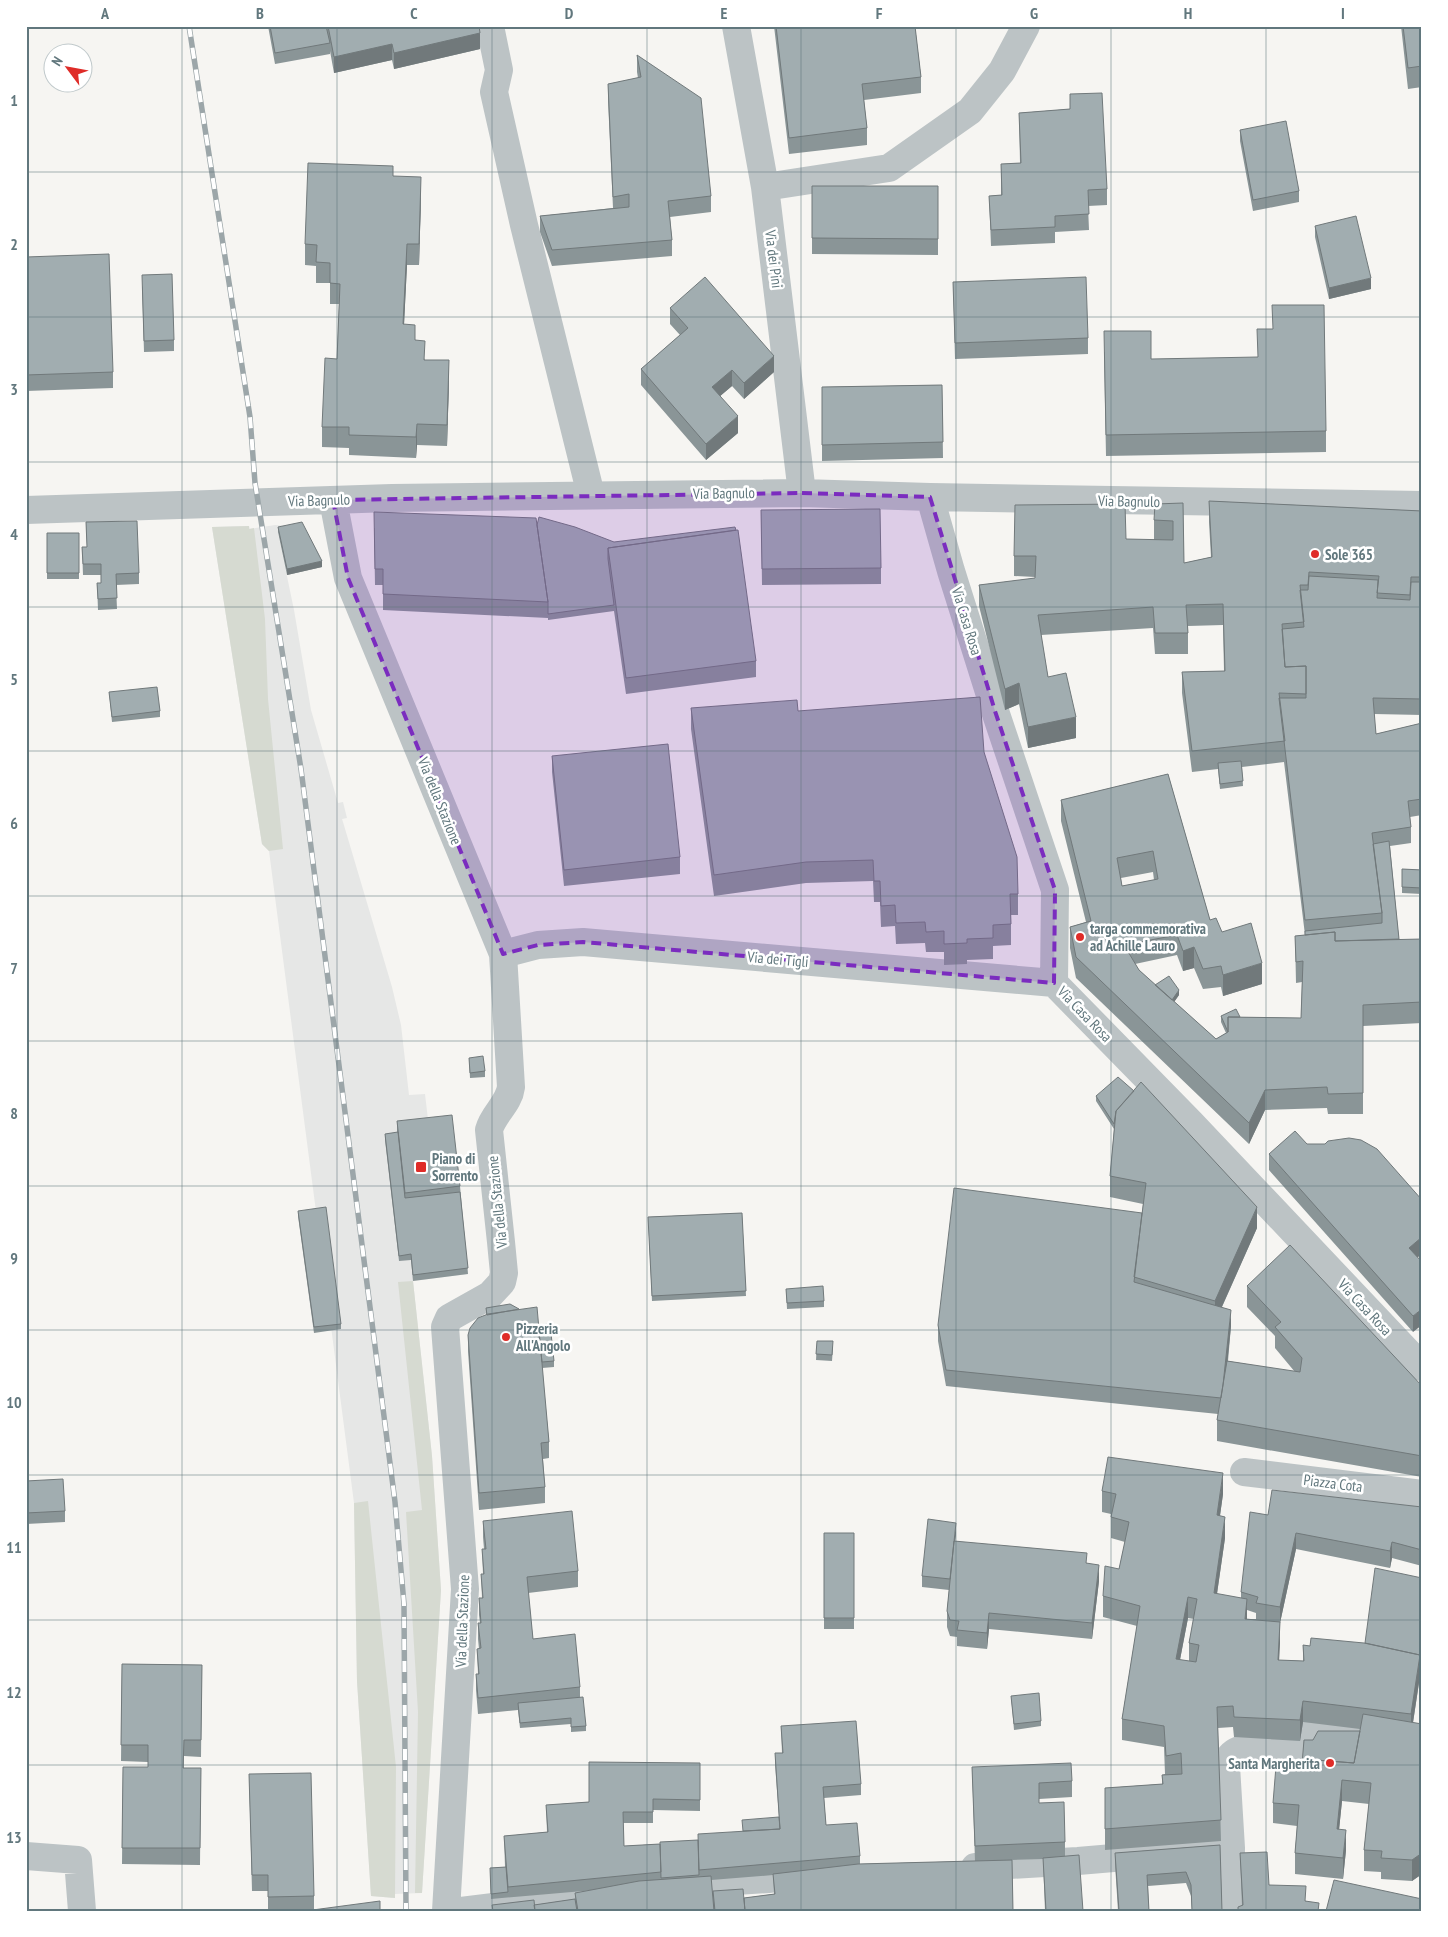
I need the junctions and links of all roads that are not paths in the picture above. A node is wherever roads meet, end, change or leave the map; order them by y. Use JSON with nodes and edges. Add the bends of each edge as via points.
{"nodes":[{"id":1,"x":490,"y":26,"type":"edge"},
{"id":2,"x":736,"y":26,"type":"edge"},
{"id":3,"x":1026,"y":26,"type":"edge"},
{"id":4,"x":765,"y":187,"type":"junction"},
{"id":5,"x":802,"y":493,"type":"junction"},
{"id":6,"x":591,"y":495,"type":"junction"},
{"id":7,"x":930,"y":497,"type":"junction"},
{"id":8,"x":333,"y":500,"type":"junction"},
{"id":9,"x":1422,"y":505,"type":"edge"},
{"id":10,"x":26,"y":510,"type":"edge"},
{"id":11,"x":503,"y":954,"type":"junction"},
{"id":12,"x":1054,"y":983,"type":"junction"},
{"id":13,"x":1422,"y":1367,"type":"edge"},
{"id":14,"x":1244,"y":1472,"type":"dead end"},
{"id":15,"x":1422,"y":1494,"type":"edge"},
{"id":16,"x":1422,"y":1738,"type":"edge"},
{"id":17,"x":1231,"y":1848,"type":"junction"},
{"id":18,"x":26,"y":1856,"type":"edge"},
{"id":19,"x":952,"y":1867,"type":"edge"},
{"id":20,"x":836,"y":1871,"type":"edge"},
{"id":21,"x":82,"y":1911,"type":"edge"},
{"id":22,"x":446,"y":1911,"type":"edge"},
{"id":23,"x":461,"y":1911,"type":"edge"},
{"id":24,"x":1230,"y":1911,"type":"edge"}],
"edges":[{"from":1,"to":6,"type":"street","via":[[499,70],[494,92]]},
{"from":2,"to":4,"type":"street","name":"Via dei Pini"},
{"from":3,"to":4,"type":"street","via":[[1002,71],[970,111],[889,168]]},
{"from":4,"to":5,"type":"street","name":"Via dei Pini"},
{"from":5,"to":6,"type":"street","name":"Via Bagnulo"},
{"from":5,"to":7,"type":"street","name":"Via Bagnulo"},
{"from":6,"to":8,"type":"street","name":"Via Bagnulo"},
{"from":7,"to":9,"type":"street","name":"Via Bagnulo"},
{"from":7,"to":12,"type":"street","name":"Via Casa Rosa","via":[[995,710],[1055,890]]},
{"from":8,"to":10,"type":"street","name":"Via Bagnulo"},
{"from":8,"to":11,"type":"street","name":"Via della Stazione","via":[[348,578]]},
{"from":11,"to":12,"type":"street","name":"Via dei Tigli","via":[[538,945],[583,942]]},
{"from":11,"to":22,"type":"street","name":"Via della Stazione","via":[[511,1087],[510,1095],[489,1130],[504,1273],[497,1290],[449,1318],[445,1327],[466,1589]]},
{"from":12,"to":13,"type":"street","name":"Via Casa Rosa"},
{"from":14,"to":15,"type":"street","name":"Piazza Cota"},
{"from":16,"to":17,"type":"street","via":[[1413,1741],[1311,1728],[1308,1747],[1233,1752],[1226,1766]]},
{"from":17,"to":19,"type":"street","via":[[1078,1861]]},
{"from":17,"to":24,"type":"street"},
{"from":18,"to":21,"type":"street","via":[[78,1860]]},
{"from":20,"to":23,"type":"street","via":[[643,1888]]}]}
